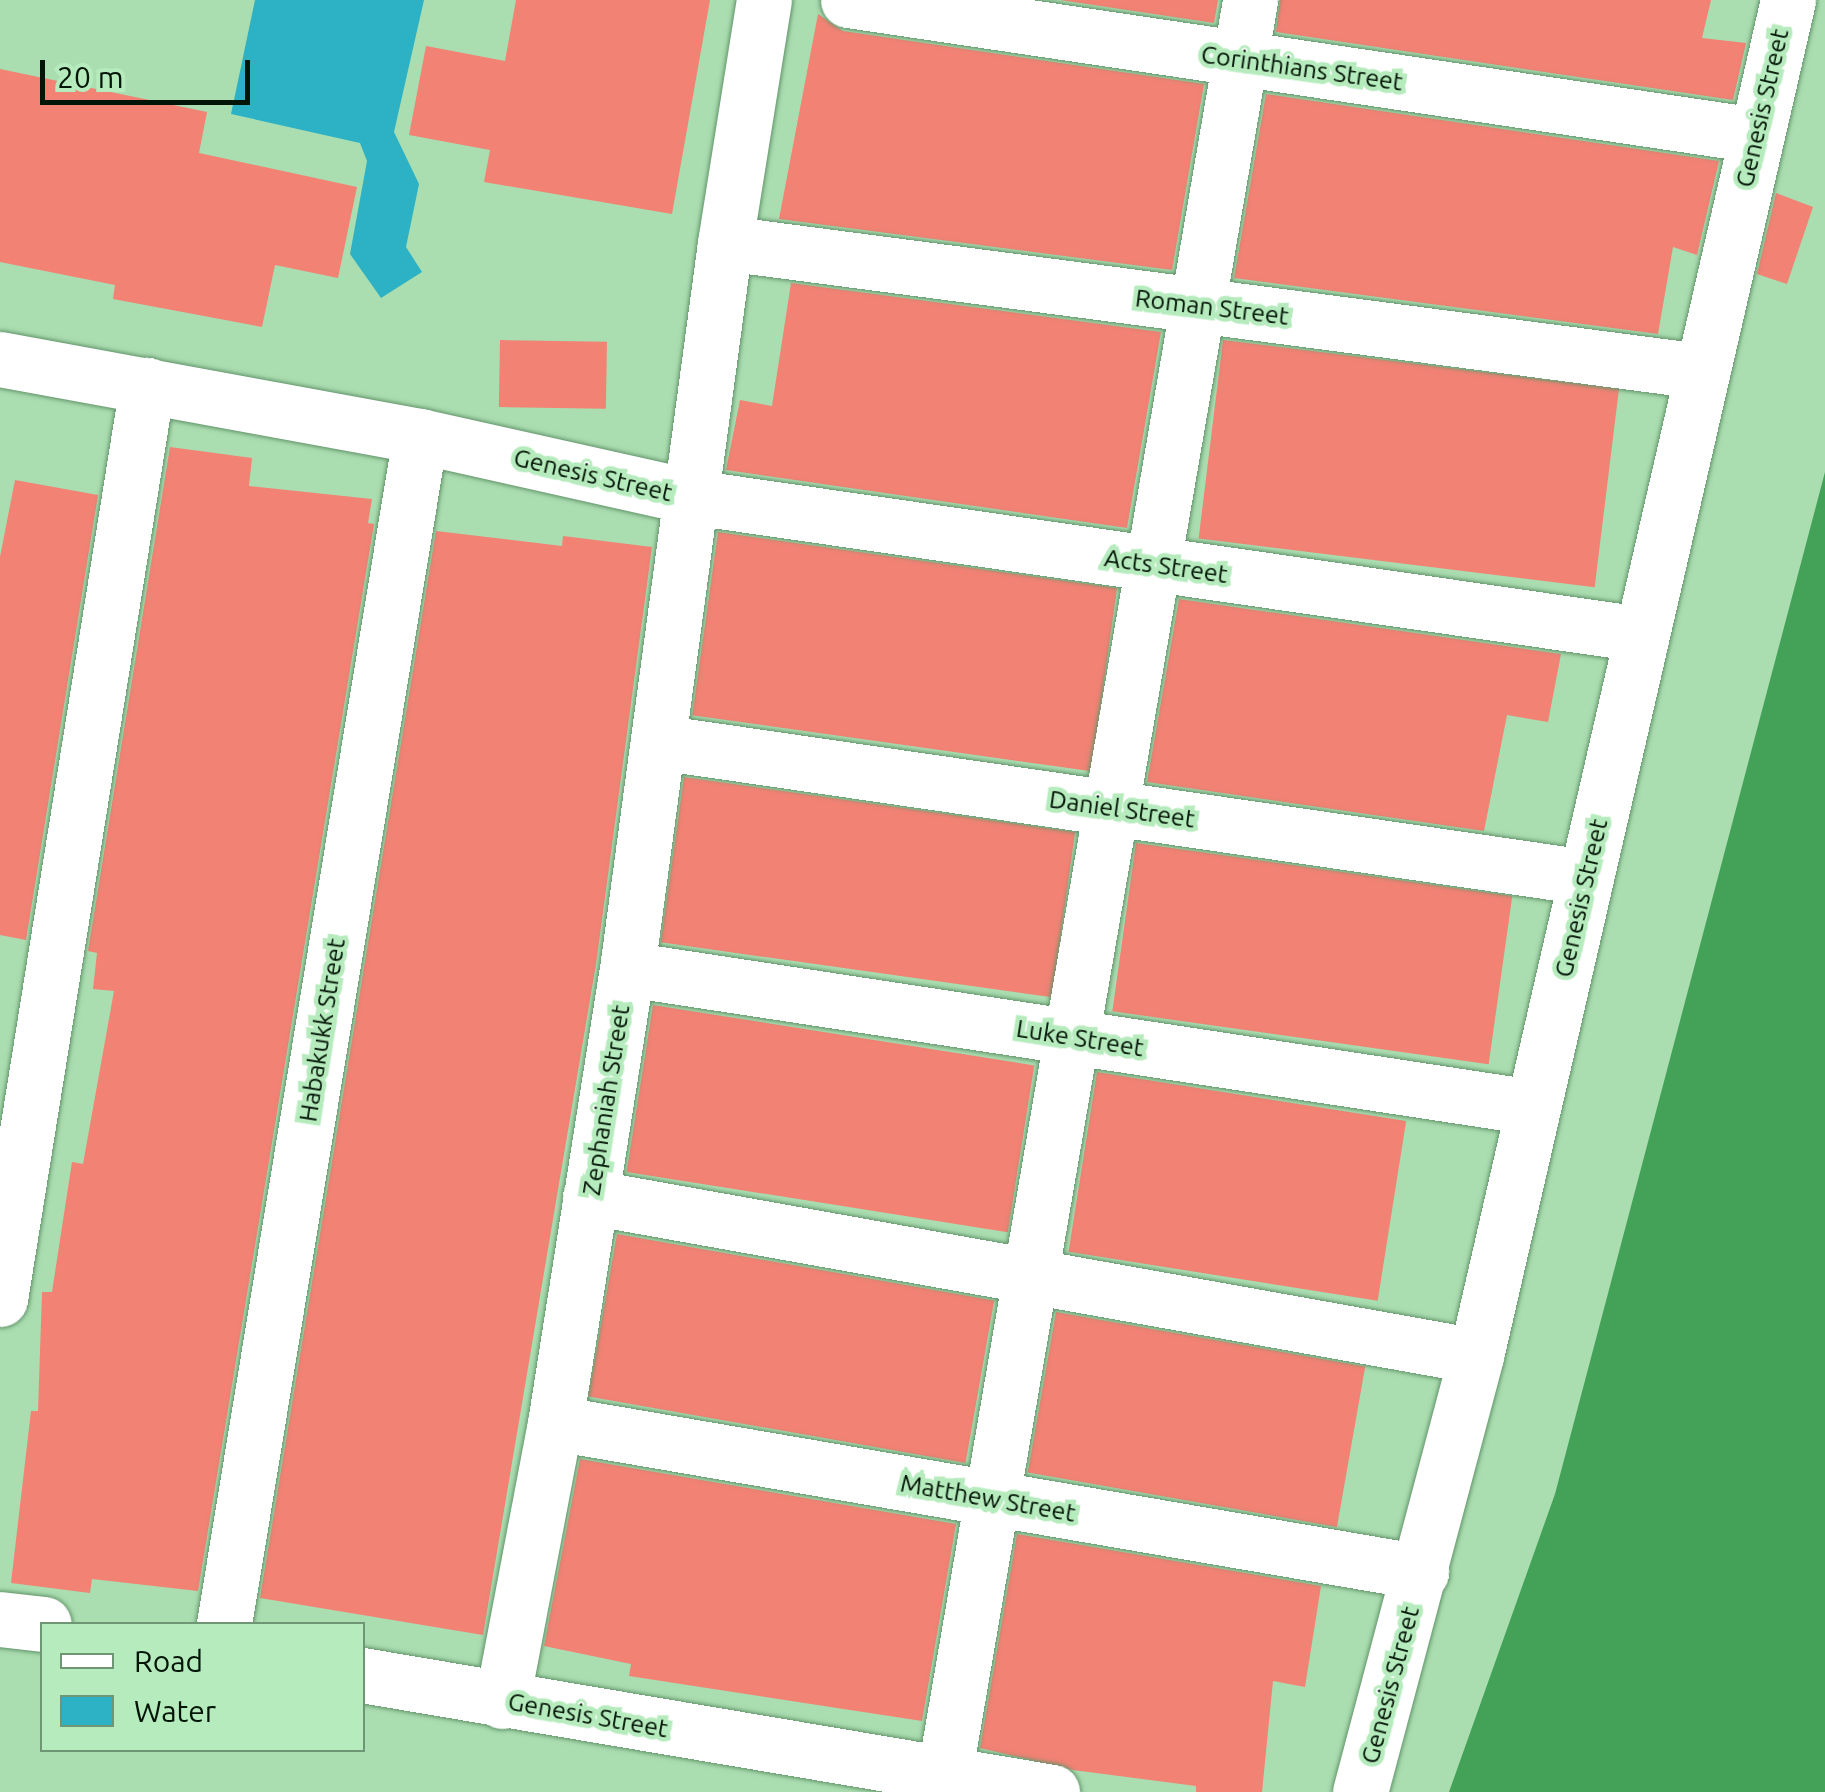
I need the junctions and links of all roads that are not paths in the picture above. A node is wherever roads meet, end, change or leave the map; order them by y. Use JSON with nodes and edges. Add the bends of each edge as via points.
{"nodes":[{"id":1,"x":764,"y":0,"type":"edge"},
{"id":2,"x":848,"y":0,"type":"edge"},
{"id":3,"x":1250,"y":0,"type":"edge"},
{"id":4,"x":1788,"y":0,"type":"edge"},
{"id":5,"x":1240,"y":59,"type":"junction"},
{"id":6,"x":1756,"y":136,"type":"junction"},
{"id":7,"x":725,"y":243,"type":"junction"},
{"id":8,"x":1197,"y":305,"type":"junction"},
{"id":9,"x":0,"y":358,"type":"edge"},
{"id":10,"x":1700,"y":371,"type":"junction"},
{"id":11,"x":146,"y":385,"type":"junction"},
{"id":12,"x":420,"y":436,"type":"junction"},
{"id":13,"x":692,"y":497,"type":"junction"},
{"id":14,"x":1152,"y":564,"type":"junction"},
{"id":15,"x":1640,"y":634,"type":"junction"},
{"id":16,"x":658,"y":742,"type":"junction"},
{"id":17,"x":1110,"y":808,"type":"junction"},
{"id":18,"x":1586,"y":877,"type":"junction"},
{"id":19,"x":627,"y":970,"type":"junction"},
{"id":20,"x":1071,"y":1036,"type":"junction"},
{"id":21,"x":1532,"y":1107,"type":"junction"},
{"id":22,"x":590,"y":1197,"type":"junction"},
{"id":23,"x":1030,"y":1277,"type":"junction"},
{"id":24,"x":0,"y":1299,"type":"edge"},
{"id":25,"x":1476,"y":1356,"type":"junction"},
{"id":26,"x":555,"y":1424,"type":"junction"},
{"id":27,"x":992,"y":1498,"type":"junction"},
{"id":28,"x":1421,"y":1572,"type":"junction"},
{"id":29,"x":0,"y":1618,"type":"edge"},
{"id":30,"x":224,"y":1622,"type":"edge"},
{"id":31,"x":40,"y":1623,"type":"edge"},
{"id":32,"x":365,"y":1676,"type":"edge"},
{"id":33,"x":502,"y":1700,"type":"junction"},
{"id":34,"x":944,"y":1776,"type":"junction"},
{"id":35,"x":1052,"y":1792,"type":"edge"},
{"id":36,"x":1360,"y":1792,"type":"edge"}],
"edges":[{"from":1,"to":7,"type":"street","name":"Genesis Street"},
{"from":2,"to":5,"type":"street","name":"Corinthians Street"},
{"from":3,"to":5,"type":"street"},
{"from":4,"to":6,"type":"street","name":"Genesis Street"},
{"from":5,"to":6,"type":"street","name":"Corinthians Street"},
{"from":5,"to":8,"type":"street"},
{"from":6,"to":10,"type":"street","name":"Genesis Street"},
{"from":7,"to":8,"type":"street","name":"Roman Street"},
{"from":7,"to":13,"type":"street","name":"Genesis Street"},
{"from":8,"to":10,"type":"street","name":"Roman Street"},
{"from":8,"to":14,"type":"street"},
{"from":9,"to":11,"type":"street","name":"Genesis Street"},
{"from":10,"to":15,"type":"street","name":"Genesis Street"},
{"from":11,"to":12,"type":"street","name":"Genesis Street"},
{"from":11,"to":24,"type":"street"},
{"from":12,"to":13,"type":"street","name":"Genesis Street"},
{"from":12,"to":30,"type":"street","name":"Habakukk Street"},
{"from":13,"to":14,"type":"street","name":"Acts Street"},
{"from":13,"to":16,"type":"street","name":"Zephaniah Street"},
{"from":14,"to":15,"type":"street","name":"Acts Street"},
{"from":14,"to":17,"type":"street"},
{"from":15,"to":18,"type":"street","name":"Genesis Street"},
{"from":16,"to":17,"type":"street","name":"Daniel Street"},
{"from":16,"to":19,"type":"street","name":"Zephaniah Street"},
{"from":17,"to":18,"type":"street","name":"Daniel Street"},
{"from":17,"to":20,"type":"street"},
{"from":18,"to":21,"type":"street","name":"Genesis Street"},
{"from":19,"to":20,"type":"street","name":"Luke Street"},
{"from":19,"to":22,"type":"street","name":"Zephaniah Street"},
{"from":20,"to":21,"type":"street","name":"Luke Street"},
{"from":20,"to":23,"type":"street"},
{"from":21,"to":25,"type":"street","name":"Genesis Street"},
{"from":22,"to":23,"type":"street"},
{"from":22,"to":26,"type":"street","name":"Zephaniah Street"},
{"from":23,"to":25,"type":"street"},
{"from":23,"to":27,"type":"street"},
{"from":25,"to":28,"type":"street","name":"Genesis Street"},
{"from":26,"to":27,"type":"street","name":"Matthew Street"},
{"from":26,"to":33,"type":"street","name":"Zephaniah Street"},
{"from":27,"to":28,"type":"street","name":"Matthew Street"},
{"from":27,"to":34,"type":"street"},
{"from":28,"to":36,"type":"street","name":"Genesis Street"},
{"from":29,"to":31,"type":"street"},
{"from":32,"to":33,"type":"street","name":"Genesis Street"},
{"from":33,"to":34,"type":"street","name":"Genesis Street"},
{"from":34,"to":35,"type":"street","name":"Genesis Street"}]}
